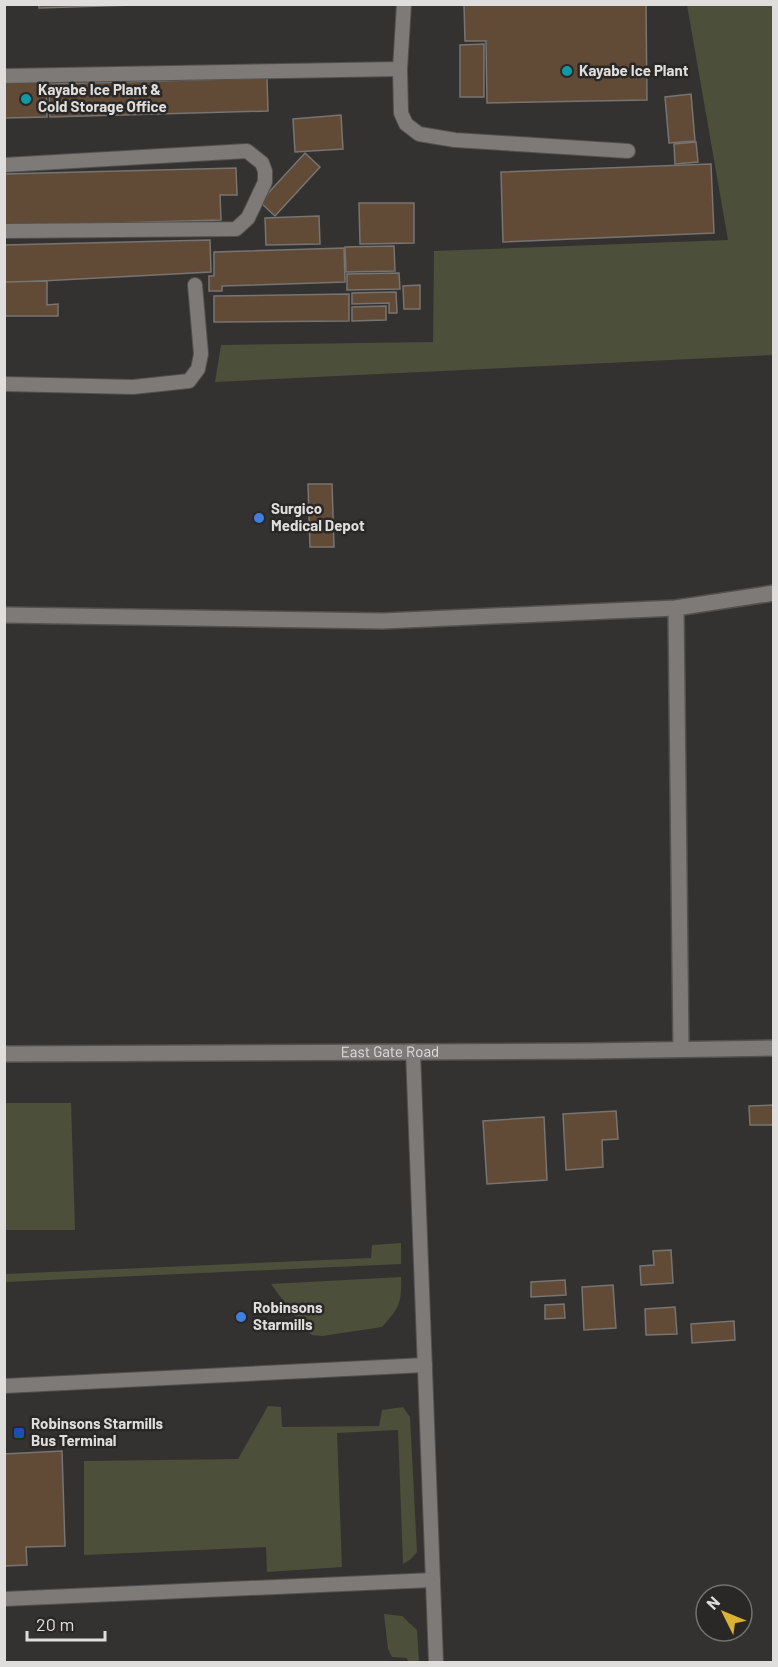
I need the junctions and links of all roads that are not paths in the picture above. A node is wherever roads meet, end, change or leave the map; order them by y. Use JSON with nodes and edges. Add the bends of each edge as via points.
{"nodes":[{"id":1,"x":404,"y":4,"type":"edge"},
{"id":2,"x":400,"y":69,"type":"junction"},
{"id":3,"x":4,"y":76,"type":"edge"},
{"id":4,"x":628,"y":151,"type":"dead end"},
{"id":5,"x":4,"y":165,"type":"edge"},
{"id":6,"x":4,"y":231,"type":"edge"},
{"id":7,"x":195,"y":285,"type":"dead end"},
{"id":8,"x":4,"y":384,"type":"edge"},
{"id":9,"x":774,"y":593,"type":"edge"},
{"id":10,"x":676,"y":608,"type":"junction"},
{"id":11,"x":4,"y":615,"type":"edge"},
{"id":12,"x":774,"y":1048,"type":"edge"},
{"id":13,"x":681,"y":1049,"type":"junction"},
{"id":14,"x":413,"y":1051,"type":"junction"},
{"id":15,"x":4,"y":1054,"type":"edge"},
{"id":16,"x":425,"y":1365,"type":"junction"},
{"id":17,"x":4,"y":1386,"type":"edge"},
{"id":18,"x":433,"y":1580,"type":"junction"},
{"id":19,"x":4,"y":1599,"type":"edge"},
{"id":20,"x":436,"y":1662,"type":"edge"}],
"edges":[{"from":1,"to":2,"type":"lane"},
{"from":2,"to":3,"type":"lane"},
{"from":2,"to":4,"type":"lane","via":[[400,113],[419,134],[455,140]]},
{"from":5,"to":6,"type":"lane","via":[[247,152],[262,163],[265,182],[248,218],[236,229]]},
{"from":7,"to":8,"type":"lane","via":[[201,354],[198,369],[189,381],[133,387]]},
{"from":9,"to":10,"type":"street"},
{"from":10,"to":11,"type":"street","via":[[383,621]]},
{"from":10,"to":13,"type":"street"},
{"from":12,"to":13,"type":"street","name":"East Gate Road"},
{"from":13,"to":14,"type":"street","name":"East Gate Road"},
{"from":14,"to":15,"type":"street","name":"East Gate Road"},
{"from":14,"to":16,"type":"lane"},
{"from":16,"to":17,"type":"lane"},
{"from":16,"to":18,"type":"lane"},
{"from":18,"to":19,"type":"lane"},
{"from":18,"to":20,"type":"lane"}]}
